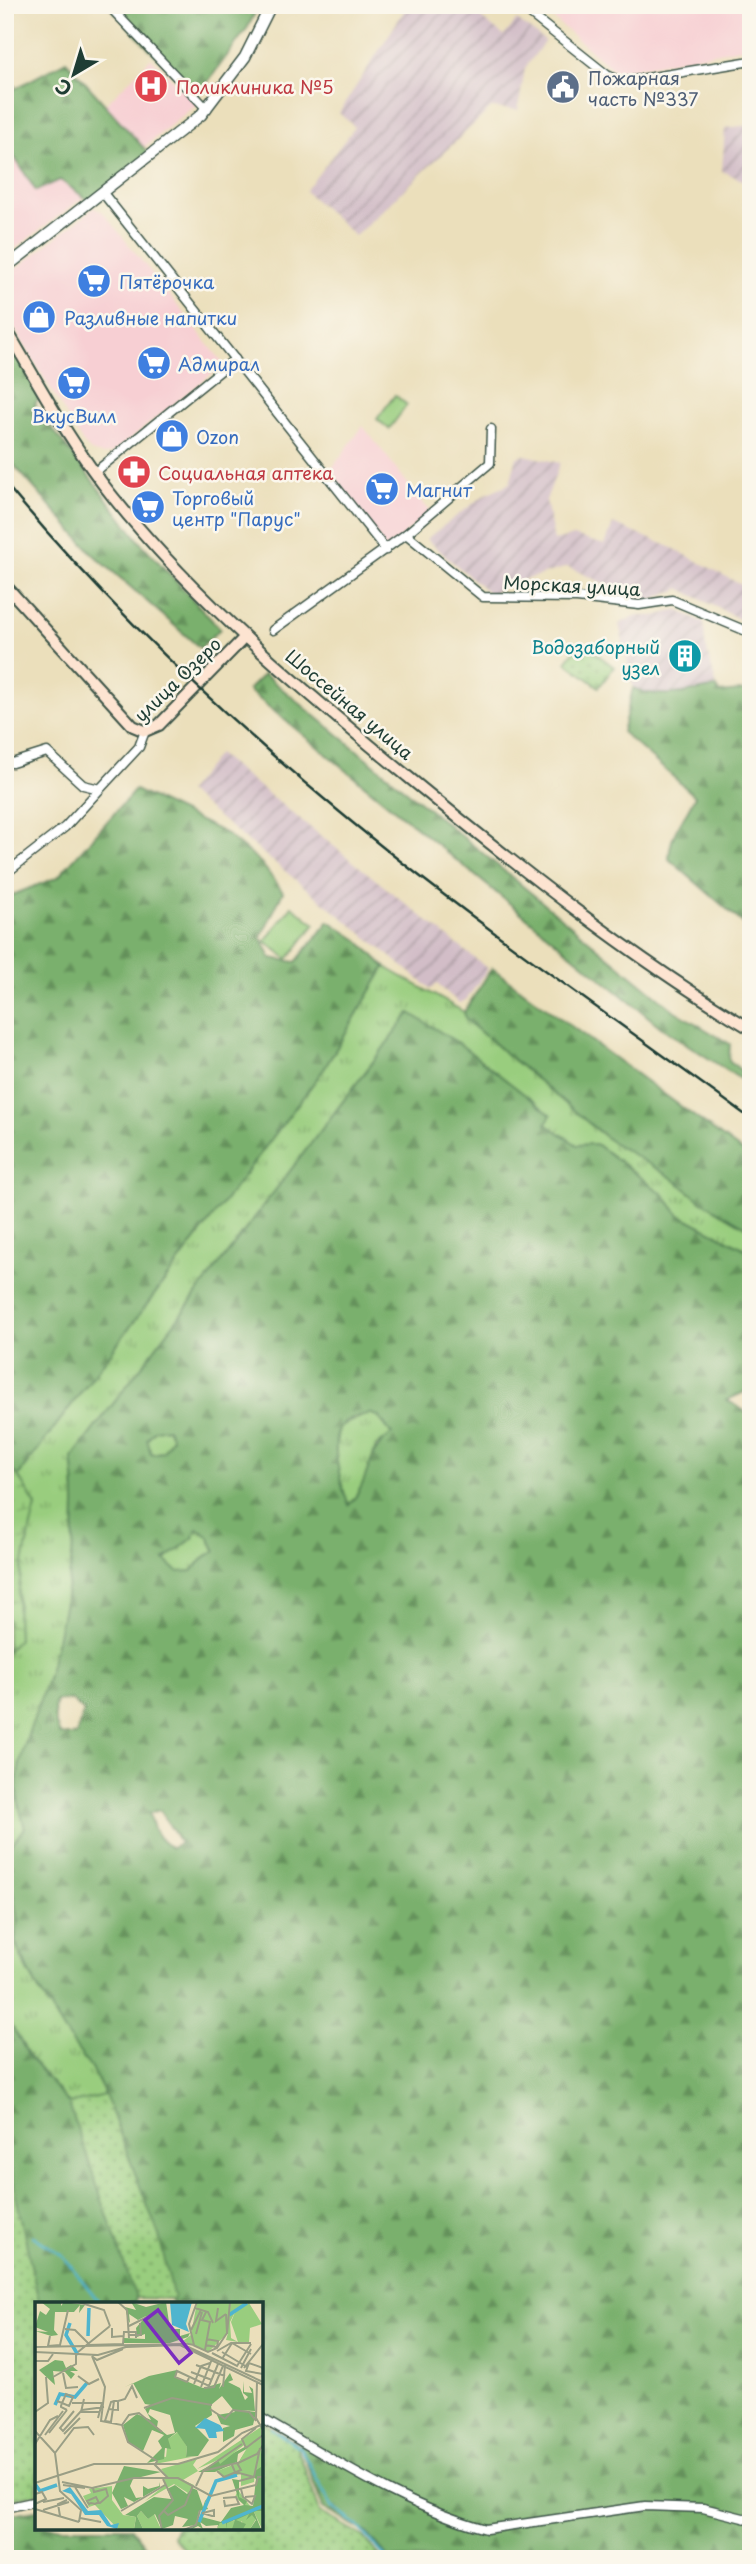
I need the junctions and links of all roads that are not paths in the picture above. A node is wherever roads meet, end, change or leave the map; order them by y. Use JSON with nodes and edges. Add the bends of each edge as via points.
{"nodes":[{"id":1,"x":108,"y":5,"type":"edge"},
{"id":2,"x":271,"y":5,"type":"edge"},
{"id":3,"x":519,"y":5,"type":"edge"},
{"id":4,"x":751,"y":61,"type":"edge"},
{"id":5,"x":207,"y":109,"type":"junction"},
{"id":6,"x":103,"y":193,"type":"junction"},
{"id":7,"x":5,"y":268,"type":"edge"},
{"id":8,"x":5,"y":327,"type":"edge"},
{"id":9,"x":235,"y":359,"type":"junction"},
{"id":10,"x":491,"y":429,"type":"dead end"},
{"id":11,"x":95,"y":472,"type":"junction"},
{"id":12,"x":406,"y":534,"type":"junction"},
{"id":13,"x":386,"y":550,"type":"junction"},
{"id":14,"x":5,"y":585,"type":"edge"},
{"id":15,"x":273,"y":630,"type":"dead end"},
{"id":16,"x":751,"y":633,"type":"edge"},
{"id":17,"x":244,"y":638,"type":"junction"},
{"id":18,"x":145,"y":731,"type":"junction"},
{"id":19,"x":5,"y":762,"type":"edge"},
{"id":20,"x":100,"y":789,"type":"junction"},
{"id":21,"x":5,"y":874,"type":"edge"},
{"id":22,"x":751,"y":1030,"type":"edge"},
{"id":23,"x":262,"y":2419,"type":"edge"},
{"id":24,"x":35,"y":2501,"type":"edge"},
{"id":25,"x":5,"y":2508,"type":"edge"},
{"id":26,"x":751,"y":2520,"type":"edge"}],
"edges":[{"from":1,"to":5,"type":"street"},
{"from":2,"to":5,"type":"street","via":[[245,57]]},
{"from":3,"to":4,"type":"street","via":[[622,82]]},
{"from":5,"to":6,"type":"street"},
{"from":6,"to":7,"type":"street"},
{"from":6,"to":9,"type":"street"},
{"from":8,"to":11,"type":"main road","name":"Шоссейная улица"},
{"from":9,"to":11,"type":"street"},
{"from":9,"to":13,"type":"street"},
{"from":10,"to":12,"type":"street","via":[[490,463]]},
{"from":11,"to":17,"type":"main road","name":"Шоссейная улица","via":[[158,549]]},
{"from":12,"to":13,"type":"street"},
{"from":12,"to":16,"type":"street","name":"Морская улица","via":[[483,597],[577,598],[639,605],[672,600]]},
{"from":13,"to":15,"type":"street"},
{"from":14,"to":18,"type":"main road","via":[[133,726]]},
{"from":17,"to":18,"type":"main road","name":"улица Озеро","via":[[159,725]]},
{"from":17,"to":22,"type":"main road","name":"Шоссейная улица","via":[[551,894]]},
{"from":18,"to":20,"type":"street","name":"улица Озеро","via":[[139,747]]},
{"from":19,"to":20,"type":"street","via":[[47,752],[83,785]]},
{"from":20,"to":21,"type":"street","name":"улица Озеро","via":[[65,827]]},
{"from":23,"to":26,"type":"street","via":[[352,2471],[486,2529],[645,2506],[703,2508]]},
{"from":24,"to":25,"type":"street"}]}
